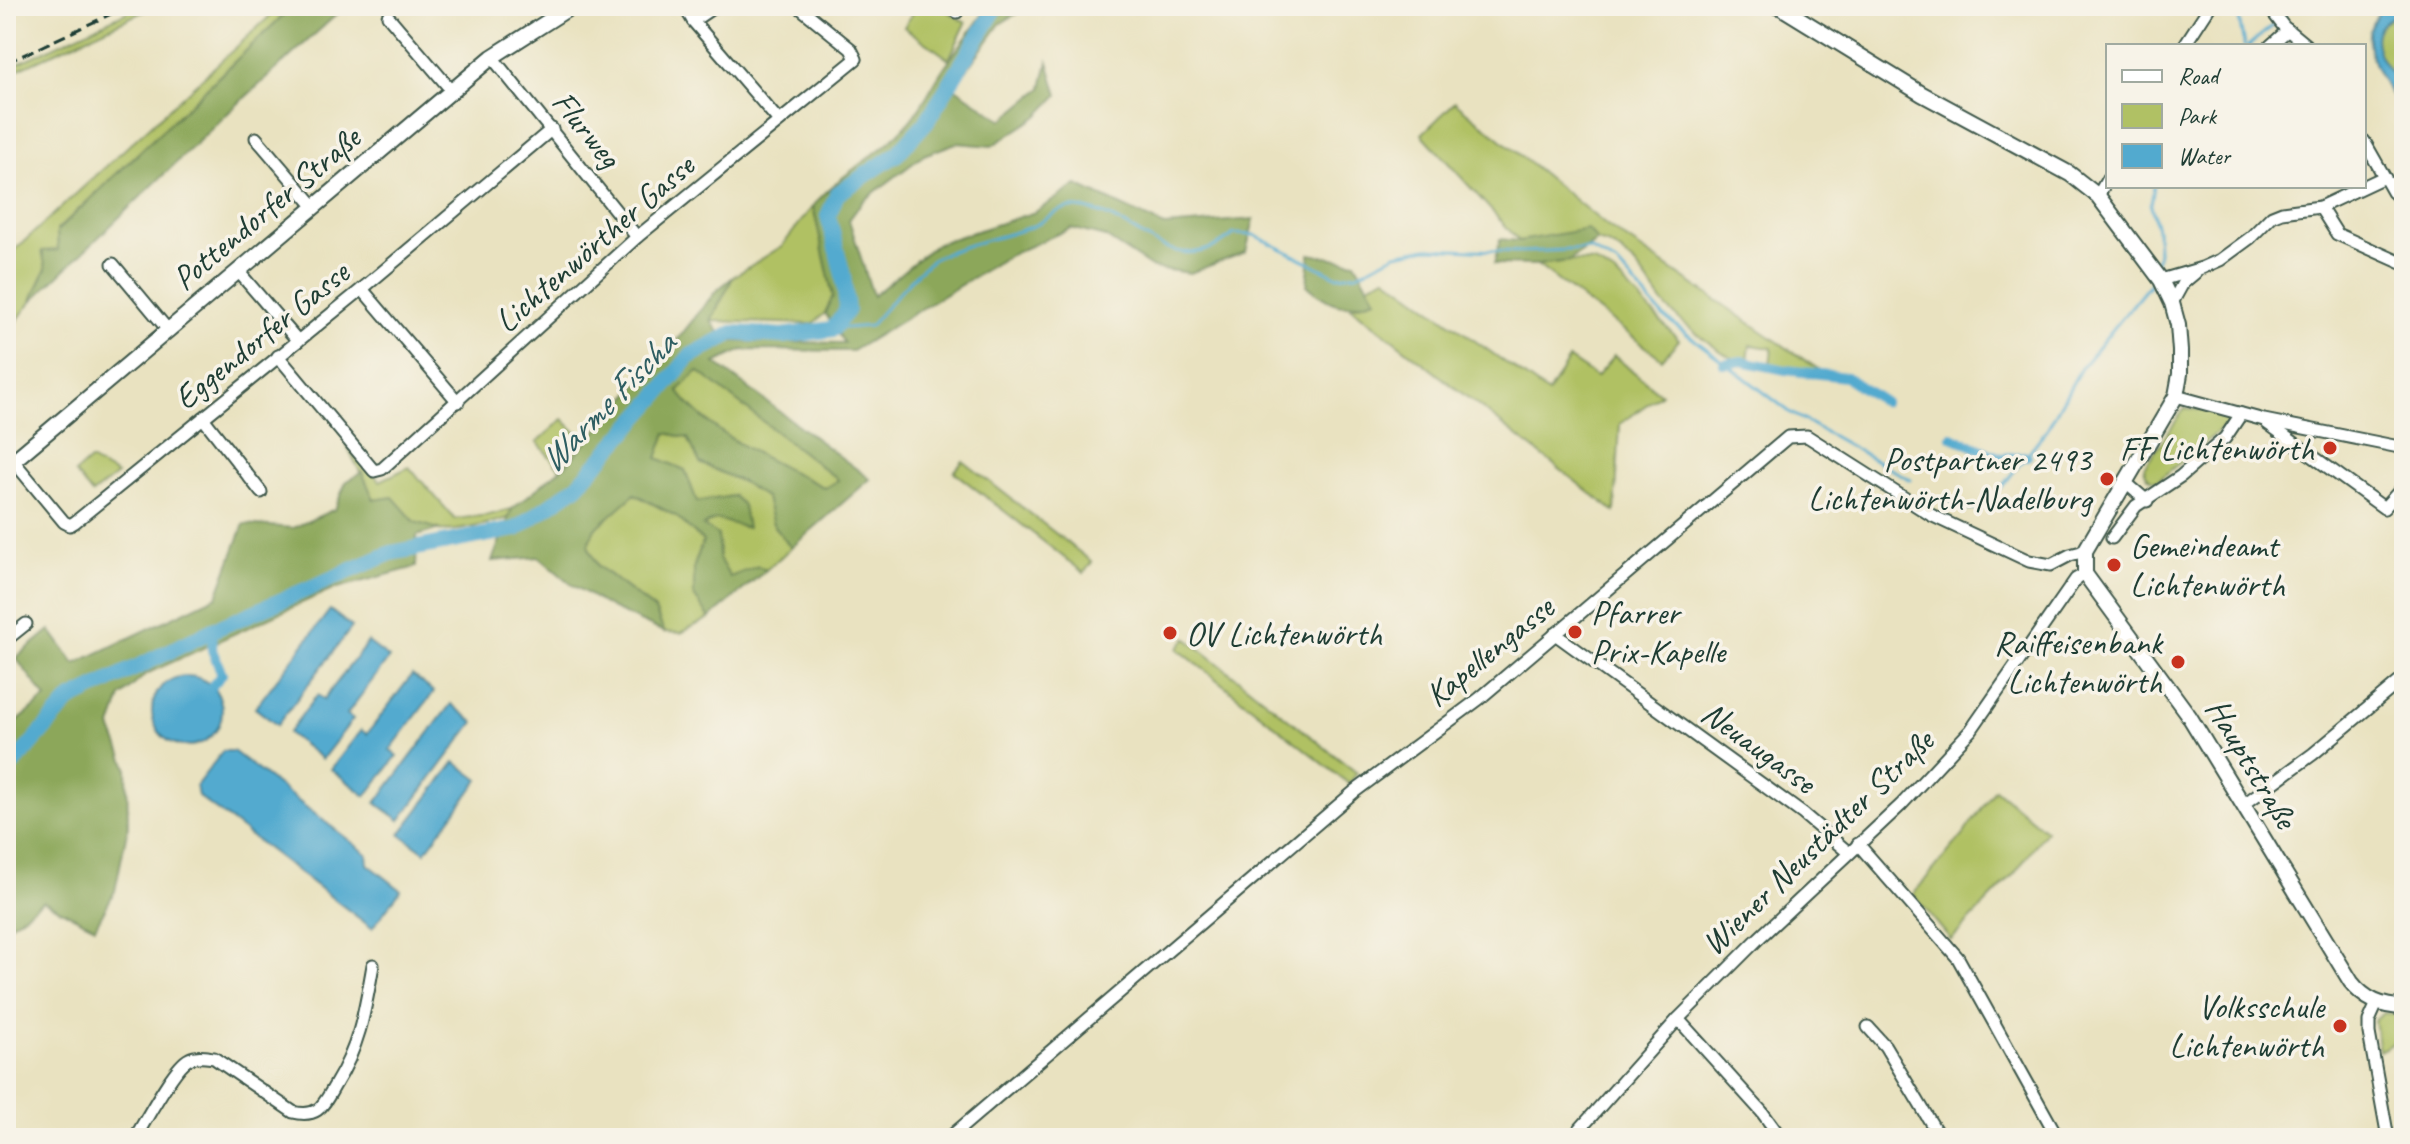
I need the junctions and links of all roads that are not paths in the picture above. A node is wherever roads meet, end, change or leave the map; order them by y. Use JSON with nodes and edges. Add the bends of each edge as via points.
{"nodes":[{"id":1,"x":684,"y":6,"type":"edge"},
{"id":2,"x":715,"y":6,"type":"edge"},
{"id":3,"x":798,"y":6,"type":"edge"},
{"id":4,"x":1779,"y":6,"type":"edge"},
{"id":5,"x":2210,"y":6,"type":"edge"},
{"id":6,"x":561,"y":9,"type":"edge"},
{"id":7,"x":2272,"y":11,"type":"edge"},
{"id":8,"x":388,"y":16,"type":"dead end"},
{"id":9,"x":693,"y":21,"type":"junction"},
{"id":10,"x":2286,"y":28,"type":"junction"},
{"id":11,"x":2185,"y":44,"type":"edge"},
{"id":12,"x":2272,"y":44,"type":"edge"},
{"id":13,"x":2305,"y":44,"type":"edge"},
{"id":14,"x":492,"y":57,"type":"junction"},
{"id":15,"x":452,"y":91,"type":"junction"},
{"id":16,"x":779,"y":121,"type":"junction"},
{"id":17,"x":552,"y":129,"type":"junction"},
{"id":18,"x":256,"y":138,"type":"dead end"},
{"id":19,"x":2366,"y":145,"type":"edge"},
{"id":20,"x":2384,"y":177,"type":"junction"},
{"id":21,"x":2106,"y":182,"type":"edge"},
{"id":22,"x":2366,"y":185,"type":"edge"},
{"id":23,"x":2361,"y":188,"type":"edge"},
{"id":24,"x":2098,"y":196,"type":"junction"},
{"id":25,"x":2404,"y":202,"type":"edge"},
{"id":26,"x":315,"y":207,"type":"junction"},
{"id":27,"x":2320,"y":207,"type":"junction"},
{"id":28,"x":637,"y":237,"type":"junction"},
{"id":29,"x":113,"y":264,"type":"dead end"},
{"id":30,"x":2404,"y":264,"type":"edge"},
{"id":31,"x":2202,"y":268,"type":"junction"},
{"id":32,"x":238,"y":271,"type":"junction"},
{"id":33,"x":2161,"y":280,"type":"junction"},
{"id":34,"x":362,"y":289,"type":"junction"},
{"id":35,"x":2172,"y":303,"type":"junction"},
{"id":36,"x":168,"y":330,"type":"junction"},
{"id":37,"x":298,"y":341,"type":"junction"},
{"id":38,"x":278,"y":356,"type":"junction"},
{"id":39,"x":2176,"y":396,"type":"junction"},
{"id":40,"x":458,"y":402,"type":"junction"},
{"id":41,"x":2241,"y":414,"type":"junction"},
{"id":42,"x":203,"y":418,"type":"junction"},
{"id":43,"x":2264,"y":420,"type":"junction"},
{"id":44,"x":2313,"y":430,"type":"junction"},
{"id":45,"x":2404,"y":448,"type":"edge"},
{"id":46,"x":2309,"y":454,"type":"junction"},
{"id":47,"x":8,"y":460,"type":"edge"},
{"id":48,"x":2126,"y":483,"type":"junction"},
{"id":49,"x":2404,"y":486,"type":"edge"},
{"id":50,"x":261,"y":492,"type":"dead end"},
{"id":51,"x":2147,"y":501,"type":"junction"},
{"id":52,"x":2112,"y":538,"type":"dead end"},
{"id":53,"x":2085,"y":551,"type":"junction"},
{"id":54,"x":2085,"y":574,"type":"junction"},
{"id":55,"x":26,"y":624,"type":"dead end"},
{"id":56,"x":1555,"y":634,"type":"junction"},
{"id":57,"x":6,"y":640,"type":"edge"},
{"id":58,"x":2404,"y":678,"type":"edge"},
{"id":59,"x":2243,"y":805,"type":"junction"},
{"id":60,"x":1853,"y":849,"type":"junction"},
{"id":61,"x":373,"y":965,"type":"dead end"},
{"id":62,"x":2377,"y":1003,"type":"junction"},
{"id":63,"x":2404,"y":1007,"type":"edge"},
{"id":64,"x":1678,"y":1019,"type":"junction"},
{"id":65,"x":1868,"y":1027,"type":"dead end"},
{"id":66,"x":135,"y":1138,"type":"edge"},
{"id":67,"x":949,"y":1138,"type":"edge"},
{"id":68,"x":1572,"y":1138,"type":"edge"},
{"id":69,"x":1781,"y":1138,"type":"edge"},
{"id":70,"x":1940,"y":1138,"type":"edge"},
{"id":71,"x":2058,"y":1138,"type":"edge"},
{"id":72,"x":2388,"y":1138,"type":"edge"}],
"edges":[{"from":1,"to":9,"type":"street"},
{"from":2,"to":9,"type":"street"},
{"from":3,"to":16,"type":"street","name":"Lichtenwörther Gasse","via":[[851,49],[856,59]]},
{"from":4,"to":24,"type":"main road","via":[[1922,94],[2070,174]]},
{"from":5,"to":11,"type":"street"},
{"from":6,"to":14,"type":"main road","name":"Pottendorfer Straße"},
{"from":7,"to":10,"type":"street"},
{"from":8,"to":15,"type":"street"},
{"from":9,"to":16,"type":"street"},
{"from":10,"to":12,"type":"street"},
{"from":10,"to":13,"type":"street"},
{"from":14,"to":15,"type":"main road","name":"Pottendorfer Straße"},
{"from":14,"to":17,"type":"street","name":"Flurweg"},
{"from":15,"to":26,"type":"main road","name":"Pottendorfer Straße"},
{"from":16,"to":28,"type":"street","name":"Lichtenwörther Gasse"},
{"from":17,"to":28,"type":"street","name":"Flurweg"},
{"from":17,"to":34,"type":"street","name":"Eggendorfer Gasse"},
{"from":18,"to":26,"type":"street"},
{"from":19,"to":20,"type":"street"},
{"from":20,"to":22,"type":"street"},
{"from":20,"to":25,"type":"street"},
{"from":21,"to":24,"type":"street"},
{"from":23,"to":27,"type":"street"},
{"from":24,"to":33,"type":"main road"},
{"from":26,"to":32,"type":"main road","name":"Pottendorfer Straße"},
{"from":27,"to":30,"type":"street","via":[[2337,234]]},
{"from":27,"to":31,"type":"street","via":[[2272,216],[2250,238]]},
{"from":28,"to":40,"type":"street","name":"Lichtenwörther Gasse"},
{"from":29,"to":36,"type":"street"},
{"from":31,"to":33,"type":"street"},
{"from":31,"to":35,"type":"street","via":[[2183,283]]},
{"from":32,"to":36,"type":"main road","name":"Pottendorfer Straße"},
{"from":32,"to":37,"type":"street"},
{"from":33,"to":35,"type":"main road"},
{"from":34,"to":37,"type":"street","name":"Eggendorfer Gasse"},
{"from":34,"to":40,"type":"street"},
{"from":35,"to":39,"type":"main road","via":[[2180,351]]},
{"from":36,"to":47,"type":"main road","name":"Pottendorfer Straße"},
{"from":37,"to":38,"type":"street","name":"Eggendorfer Gasse"},
{"from":38,"to":40,"type":"street","name":"Lichtenwörther Gasse","via":[[374,471],[397,458]]},
{"from":38,"to":42,"type":"street","name":"Eggendorfer Gasse"},
{"from":39,"to":41,"type":"street"},
{"from":39,"to":48,"type":"main road"},
{"from":41,"to":43,"type":"street"},
{"from":41,"to":51,"type":"street","via":[[2225,438]]},
{"from":42,"to":47,"type":"street","name":"Eggendorfer Gasse","via":[[70,525]]},
{"from":42,"to":50,"type":"street"},
{"from":43,"to":44,"type":"street"},
{"from":43,"to":46,"type":"street"},
{"from":44,"to":45,"type":"street"},
{"from":44,"to":46,"type":"street"},
{"from":46,"to":49,"type":"street","via":[[2384,508]]},
{"from":48,"to":51,"type":"street"},
{"from":48,"to":53,"type":"main road"},
{"from":51,"to":52,"type":"street","via":[[2136,506]]},
{"from":53,"to":54,"type":"main road"},
{"from":53,"to":56,"type":"street","name":"Kapellengasse","via":[[2051,565],[2029,561],[1931,515],[1807,436],[1788,437]]},
{"from":54,"to":59,"type":"main road","name":"Hauptstraße","via":[[2181,704]]},
{"from":54,"to":60,"type":"street","name":"Wiener Neustädter Straße","via":[[2076,579],[1971,730]]},
{"from":55,"to":57,"type":"street"},
{"from":56,"to":60,"type":"street","name":"Neuaugasse"},
{"from":56,"to":67,"type":"street","name":"Kapellengasse","via":[[1479,699],[1354,792]]},
{"from":58,"to":59,"type":"street"},
{"from":59,"to":62,"type":"main road","name":"Hauptstraße","via":[[2358,991]]},
{"from":60,"to":64,"type":"street","name":"Wiener Neustädter Straße"},
{"from":60,"to":71,"type":"street","name":"Neuaugasse","via":[[1958,958]]},
{"from":61,"to":66,"type":"street","via":[[360,1034],[321,1108],[307,1115],[293,1112],[214,1058],[201,1056],[178,1068]]},
{"from":62,"to":63,"type":"main road"},
{"from":62,"to":72,"type":"street","via":[[2369,1033]]},
{"from":64,"to":68,"type":"street","name":"Wiener Neustädter Straße"},
{"from":64,"to":69,"type":"street"},
{"from":65,"to":70,"type":"street"}]}
